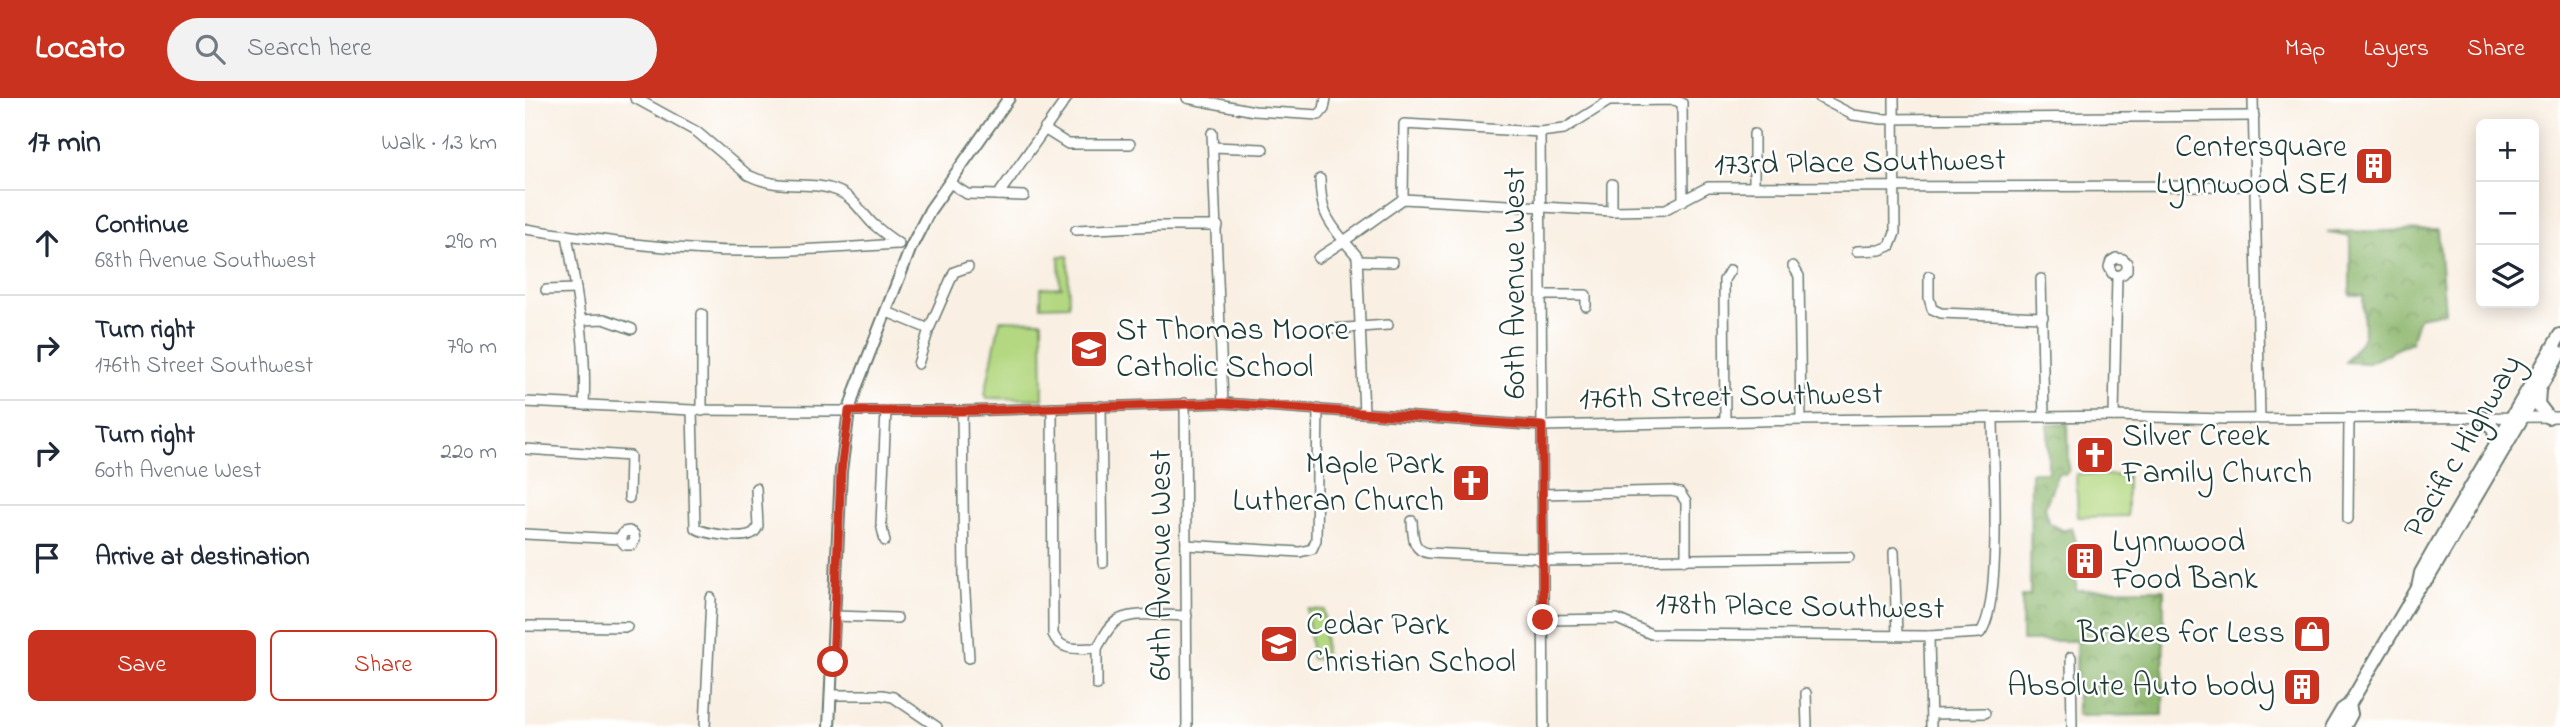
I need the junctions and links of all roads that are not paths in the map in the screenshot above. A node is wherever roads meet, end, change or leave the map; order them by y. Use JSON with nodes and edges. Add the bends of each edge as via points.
{"nodes":[{"id":1,"x":635,"y":98,"type":"edge"},
{"id":2,"x":1009,"y":98,"type":"edge"},
{"id":3,"x":1067,"y":98,"type":"edge"},
{"id":4,"x":1187,"y":98,"type":"edge"},
{"id":5,"x":1326,"y":98,"type":"edge"},
{"id":6,"x":1820,"y":98,"type":"edge"},
{"id":7,"x":1894,"y":98,"type":"edge"},
{"id":8,"x":2253,"y":98,"type":"edge"},
{"id":9,"x":2254,"y":116,"type":"junction"},
{"id":10,"x":1894,"y":119,"type":"junction"},
{"id":11,"x":1044,"y":129,"type":"junction"},
{"id":12,"x":1540,"y":132,"type":"junction"},
{"id":13,"x":1212,"y":133,"type":"dead end"},
{"id":14,"x":1754,"y":134,"type":"dead end"},
{"id":15,"x":1130,"y":144,"type":"dead end"},
{"id":16,"x":1213,"y":147,"type":"junction"},
{"id":17,"x":1263,"y":149,"type":"dead end"},
{"id":18,"x":1320,"y":179,"type":"dead end"},
{"id":19,"x":950,"y":183,"type":"junction"},
{"id":20,"x":1612,"y":184,"type":"dead end"},
{"id":21,"x":2256,"y":186,"type":"junction"},
{"id":22,"x":1754,"y":187,"type":"junction"},
{"id":23,"x":1895,"y":187,"type":"junction"},
{"id":24,"x":998,"y":195,"type":"junction"},
{"id":25,"x":1024,"y":196,"type":"dead end"},
{"id":26,"x":1403,"y":199,"type":"junction"},
{"id":27,"x":1683,"y":201,"type":"junction"},
{"id":28,"x":1540,"y":207,"type":"junction"},
{"id":29,"x":1612,"y":211,"type":"junction"},
{"id":30,"x":1218,"y":226,"type":"junction"},
{"id":31,"x":525,"y":229,"type":"edge"},
{"id":32,"x":1076,"y":230,"type":"dead end"},
{"id":33,"x":567,"y":235,"type":"junction"},
{"id":34,"x":1344,"y":241,"type":"junction"},
{"id":35,"x":898,"y":244,"type":"junction"},
{"id":36,"x":911,"y":247,"type":"junction"},
{"id":37,"x":1857,"y":251,"type":"dead end"},
{"id":38,"x":1318,"y":258,"type":"dead end"},
{"id":39,"x":1358,"y":261,"type":"junction"},
{"id":40,"x":1393,"y":262,"type":"dead end"},
{"id":41,"x":1793,"y":266,"type":"dead end"},
{"id":42,"x":968,"y":267,"type":"dead end"},
{"id":43,"x":1730,"y":270,"type":"dead end"},
{"id":44,"x":1929,"y":276,"type":"dead end"},
{"id":45,"x":2117,"y":276,"type":"dead end"},
{"id":46,"x":2041,"y":279,"type":"dead end"},
{"id":47,"x":576,"y":289,"type":"junction"},
{"id":48,"x":546,"y":290,"type":"dead end"},
{"id":49,"x":1541,"y":295,"type":"junction"},
{"id":50,"x":1586,"y":306,"type":"dead end"},
{"id":51,"x":887,"y":312,"type":"junction"},
{"id":52,"x":702,"y":314,"type":"dead end"},
{"id":53,"x":2043,"y":317,"type":"junction"},
{"id":54,"x":582,"y":320,"type":"junction"},
{"id":55,"x":1359,"y":325,"type":"junction"},
{"id":56,"x":1388,"y":325,"type":"dead end"},
{"id":57,"x":632,"y":329,"type":"dead end"},
{"id":58,"x":929,"y":329,"type":"junction"},
{"id":59,"x":1318,"y":330,"type":"dead end"},
{"id":60,"x":2560,"y":335,"type":"edge"},
{"id":61,"x":2560,"y":354,"type":"edge"},
{"id":62,"x":918,"y":364,"type":"dead end"},
{"id":63,"x":2539,"y":388,"type":"junction"},
{"id":64,"x":525,"y":402,"type":"edge"},
{"id":65,"x":1185,"y":403,"type":"junction"},
{"id":66,"x":1223,"y":403,"type":"junction"},
{"id":67,"x":584,"y":405,"type":"junction"},
{"id":68,"x":1101,"y":406,"type":"junction"},
{"id":69,"x":1052,"y":408,"type":"junction"},
{"id":70,"x":1318,"y":409,"type":"junction"},
{"id":71,"x":697,"y":411,"type":"junction"},
{"id":72,"x":849,"y":411,"type":"junction"},
{"id":73,"x":886,"y":411,"type":"junction"},
{"id":74,"x":962,"y":411,"type":"junction"},
{"id":75,"x":1364,"y":413,"type":"junction"},
{"id":76,"x":2115,"y":416,"type":"junction"},
{"id":77,"x":2044,"y":417,"type":"junction"},
{"id":78,"x":2481,"y":417,"type":"junction"},
{"id":79,"x":2516,"y":417,"type":"junction"},
{"id":80,"x":2554,"y":417,"type":"edge"},
{"id":81,"x":1993,"y":418,"type":"junction"},
{"id":82,"x":2260,"y":418,"type":"junction"},
{"id":83,"x":2349,"y":418,"type":"junction"},
{"id":84,"x":1801,"y":420,"type":"junction"},
{"id":85,"x":1725,"y":421,"type":"junction"},
{"id":86,"x":1542,"y":426,"type":"junction"},
{"id":87,"x":2497,"y":442,"type":"junction"},
{"id":88,"x":525,"y":449,"type":"edge"},
{"id":89,"x":756,"y":488,"type":"dead end"},
{"id":90,"x":1541,"y":494,"type":"junction"},
{"id":91,"x":629,"y":498,"type":"dead end"},
{"id":92,"x":2348,"y":519,"type":"dead end"},
{"id":93,"x":1412,"y":521,"type":"dead end"},
{"id":94,"x":2448,"y":527,"type":"junction"},
{"id":95,"x":525,"y":534,"type":"edge"},
{"id":96,"x":620,"y":539,"type":"dead end"},
{"id":97,"x":885,"y":541,"type":"dead end"},
{"id":98,"x":1186,"y":545,"type":"junction"},
{"id":99,"x":1894,"y":552,"type":"dead end"},
{"id":100,"x":1849,"y":557,"type":"dead end"},
{"id":101,"x":1686,"y":560,"type":"junction"},
{"id":102,"x":1542,"y":561,"type":"junction"},
{"id":103,"x":1103,"y":563,"type":"dead end"},
{"id":104,"x":2436,"y":565,"type":"junction"},
{"id":105,"x":2418,"y":588,"type":"junction"},
{"id":106,"x":711,"y":598,"type":"dead end"},
{"id":107,"x":835,"y":616,"type":"junction"},
{"id":108,"x":1187,"y":616,"type":"junction"},
{"id":109,"x":897,"y":618,"type":"dead end"},
{"id":110,"x":1543,"y":620,"type":"junction"},
{"id":111,"x":525,"y":626,"type":"edge"},
{"id":112,"x":627,"y":627,"type":"dead end"},
{"id":113,"x":1896,"y":635,"type":"junction"},
{"id":114,"x":1929,"y":636,"type":"junction"},
{"id":115,"x":1097,"y":648,"type":"junction"},
{"id":116,"x":2071,"y":657,"type":"dead end"},
{"id":117,"x":969,"y":658,"type":"dead end"},
{"id":118,"x":1097,"y":685,"type":"dead end"},
{"id":119,"x":1806,"y":693,"type":"dead end"},
{"id":120,"x":832,"y":695,"type":"junction"},
{"id":121,"x":2350,"y":705,"type":"junction"},
{"id":122,"x":1985,"y":713,"type":"dead end"},
{"id":123,"x":1931,"y":714,"type":"junction"},
{"id":124,"x":705,"y":727,"type":"edge"},
{"id":125,"x":829,"y":727,"type":"edge"},
{"id":126,"x":937,"y":727,"type":"edge"},
{"id":127,"x":1187,"y":727,"type":"edge"},
{"id":128,"x":1544,"y":727,"type":"edge"},
{"id":129,"x":1807,"y":727,"type":"edge"},
{"id":130,"x":1931,"y":727,"type":"edge"},
{"id":131,"x":2072,"y":727,"type":"edge"},
{"id":132,"x":2332,"y":727,"type":"edge"},
{"id":133,"x":2344,"y":727,"type":"edge"}],
"edges":[{"from":1,"to":35,"type":"street","via":[[697,132],[758,180],[777,186],[820,186],[843,194]]},
{"from":2,"to":19,"type":"main road"},
{"from":3,"to":11,"type":"street"},
{"from":4,"to":5,"type":"street","via":[[1254,111],[1306,114],[1319,114]]},
{"from":6,"to":10,"type":"street","via":[[1853,115]]},
{"from":7,"to":10,"type":"street"},
{"from":8,"to":9,"type":"street"},
{"from":9,"to":10,"type":"street"},
{"from":9,"to":21,"type":"street"},
{"from":10,"to":23,"type":"street"},
{"from":11,"to":15,"type":"street","via":[[1068,144]]},
{"from":11,"to":24,"type":"street"},
{"from":12,"to":26,"type":"street","via":[[1404,124]]},
{"from":12,"to":27,"type":"street","via":[[1564,129],[1590,107],[1609,100],[1682,103]]},
{"from":12,"to":28,"type":"street","name":"60th Avenue West"},
{"from":13,"to":16,"type":"street"},
{"from":14,"to":22,"type":"street"},
{"from":16,"to":17,"type":"street"},
{"from":16,"to":30,"type":"street"},
{"from":18,"to":34,"type":"street","via":[[1324,212]]},
{"from":19,"to":24,"type":"street","via":[[967,194]]},
{"from":19,"to":36,"type":"main road","via":[[930,209]]},
{"from":20,"to":29,"type":"street"},
{"from":21,"to":23,"type":"street","name":"173rd Place Southwest"},
{"from":21,"to":82,"type":"street"},
{"from":22,"to":23,"type":"street","name":"173rd Place Southwest"},
{"from":22,"to":27,"type":"street","name":"173rd Place Southwest","via":[[1709,187]]},
{"from":23,"to":37,"type":"street","via":[[1895,233],[1890,246]]},
{"from":24,"to":25,"type":"street"},
{"from":26,"to":28,"type":"street","name":"173rd Place Southwest"},
{"from":26,"to":34,"type":"street"},
{"from":27,"to":29,"type":"street","name":"173rd Place Southwest","via":[[1664,210]]},
{"from":28,"to":29,"type":"street","name":"173rd Place Southwest"},
{"from":28,"to":49,"type":"street","name":"60th Avenue West"},
{"from":30,"to":32,"type":"street"},
{"from":30,"to":66,"type":"street"},
{"from":31,"to":33,"type":"street"},
{"from":33,"to":35,"type":"street","via":[[724,251]]},
{"from":33,"to":47,"type":"street"},
{"from":34,"to":38,"type":"street"},
{"from":34,"to":39,"type":"street"},
{"from":35,"to":36,"type":"street"},
{"from":36,"to":51,"type":"main road"},
{"from":39,"to":40,"type":"street"},
{"from":39,"to":55,"type":"street"},
{"from":41,"to":84,"type":"street","via":[[1799,276]]},
{"from":42,"to":58,"type":"street","via":[[954,272]]},
{"from":43,"to":85,"type":"street","via":[[1724,280]]},
{"from":44,"to":53,"type":"street","via":[[1932,309],[1941,313]]},
{"from":45,"to":76,"type":"street"},
{"from":46,"to":53,"type":"street"},
{"from":47,"to":48,"type":"street"},
{"from":47,"to":54,"type":"street"},
{"from":49,"to":50,"type":"street","via":[[1586,295]]},
{"from":49,"to":86,"type":"street","name":"60th Avenue West"},
{"from":51,"to":58,"type":"street"},
{"from":51,"to":72,"type":"main road"},
{"from":52,"to":71,"type":"street"},
{"from":53,"to":77,"type":"street"},
{"from":54,"to":57,"type":"street","via":[[604,320]]},
{"from":54,"to":67,"type":"street"},
{"from":55,"to":56,"type":"street"},
{"from":55,"to":59,"type":"street"},
{"from":55,"to":75,"type":"street"},
{"from":58,"to":62,"type":"street"},
{"from":60,"to":79,"type":"highway","name":"Pacific Highway"},
{"from":61,"to":63,"type":"highway","name":"Pacific Highway"},
{"from":63,"to":79,"type":"highway","name":"Pacific Highway"},
{"from":63,"to":80,"type":"highway","via":[[2539,404]]},
{"from":64,"to":67,"type":"street","name":"176th Street Southwest"},
{"from":65,"to":66,"type":"street","name":"176th Street Southwest"},
{"from":65,"to":68,"type":"street","name":"176th Street Southwest"},
{"from":65,"to":98,"type":"street","name":"64th Avenue West"},
{"from":66,"to":70,"type":"street","name":"176th Street Southwest"},
{"from":67,"to":71,"type":"street","name":"176th Street Southwest"},
{"from":68,"to":69,"type":"street","name":"176th Street Southwest"},
{"from":68,"to":103,"type":"street"},
{"from":69,"to":74,"type":"street","name":"176th Street Southwest"},
{"from":69,"to":115,"type":"street","via":[[1053,634],[1057,643],[1067,648]]},
{"from":70,"to":75,"type":"street","name":"176th Street Southwest"},
{"from":70,"to":98,"type":"street","via":[[1316,540],[1312,549]]},
{"from":71,"to":72,"type":"street","name":"176th Street Southwest"},
{"from":71,"to":89,"type":"street","via":[[695,528],[722,535],[750,535],[758,526]]},
{"from":72,"to":73,"type":"street","name":"176th Street Southwest"},
{"from":72,"to":107,"type":"main road","via":[[841,471]]},
{"from":73,"to":74,"type":"street","name":"176th Street Southwest"},
{"from":73,"to":97,"type":"street","via":[[881,524]]},
{"from":74,"to":117,"type":"street"},
{"from":75,"to":86,"type":"street","name":"176th Street Southwest"},
{"from":76,"to":77,"type":"street","name":"176th Street Southwest"},
{"from":76,"to":82,"type":"street","name":"176th Street Southwest"},
{"from":77,"to":81,"type":"street","name":"176th Street Southwest"},
{"from":78,"to":79,"type":"street","name":"176th Street Southwest"},
{"from":78,"to":83,"type":"street","name":"176th Street Southwest"},
{"from":78,"to":87,"type":"highway","via":[[2493,427]]},
{"from":79,"to":80,"type":"street","name":"176th Street Southwest"},
{"from":79,"to":87,"type":"highway","name":"Pacific Highway"},
{"from":79,"to":104,"type":"highway","name":"Pacific Highway"},
{"from":81,"to":84,"type":"street","name":"176th Street Southwest"},
{"from":81,"to":114,"type":"street","name":"178th Place Southwest","via":[[1993,586],[1984,628],[1974,635]]},
{"from":82,"to":83,"type":"street","name":"176th Street Southwest"},
{"from":83,"to":92,"type":"street"},
{"from":84,"to":85,"type":"street","name":"176th Street Southwest"},
{"from":85,"to":86,"type":"street","name":"176th Street Southwest"},
{"from":86,"to":90,"type":"street","name":"60th Avenue West"},
{"from":87,"to":94,"type":"highway","name":"Pacific Highway"},
{"from":88,"to":91,"type":"street","via":[[630,456]]},
{"from":90,"to":101,"type":"street","via":[[1671,491],[1682,495],[1686,502]]},
{"from":90,"to":102,"type":"street","name":"60th Avenue West"},
{"from":93,"to":102,"type":"street","via":[[1415,544],[1424,553]]},
{"from":94,"to":104,"type":"highway"},
{"from":94,"to":105,"type":"highway","name":"Pacific Highway","via":[[2421,573]]},
{"from":95,"to":96,"type":"street"},
{"from":98,"to":108,"type":"street","name":"64th Avenue West"},
{"from":99,"to":113,"type":"street"},
{"from":100,"to":101,"type":"street"},
{"from":101,"to":102,"type":"street"},
{"from":102,"to":110,"type":"street","name":"60th Avenue West"},
{"from":104,"to":105,"type":"highway","name":"Pacific Highway"},
{"from":105,"to":121,"type":"highway","name":"Pacific Highway"},
{"from":106,"to":124,"type":"street"},
{"from":107,"to":109,"type":"street"},
{"from":107,"to":120,"type":"main road"},
{"from":108,"to":115,"type":"street","via":[[1118,620]]},
{"from":108,"to":127,"type":"street","name":"64th Avenue West"},
{"from":110,"to":113,"type":"street","name":"178th Place Southwest","via":[[1617,619],[1651,634]]},
{"from":110,"to":128,"type":"street","name":"60th Avenue West"},
{"from":111,"to":112,"type":"street"},
{"from":113,"to":114,"type":"street","name":"178th Place Southwest"},
{"from":114,"to":123,"type":"street"},
{"from":115,"to":118,"type":"street"},
{"from":116,"to":131,"type":"street"},
{"from":119,"to":129,"type":"street"},
{"from":120,"to":125,"type":"main road"},
{"from":120,"to":126,"type":"street","via":[[893,697]]},
{"from":121,"to":132,"type":"highway","name":"Pacific Highway"},
{"from":121,"to":133,"type":"highway","name":"Pacific Highway"},
{"from":122,"to":123,"type":"street"},
{"from":123,"to":130,"type":"street"}]}
